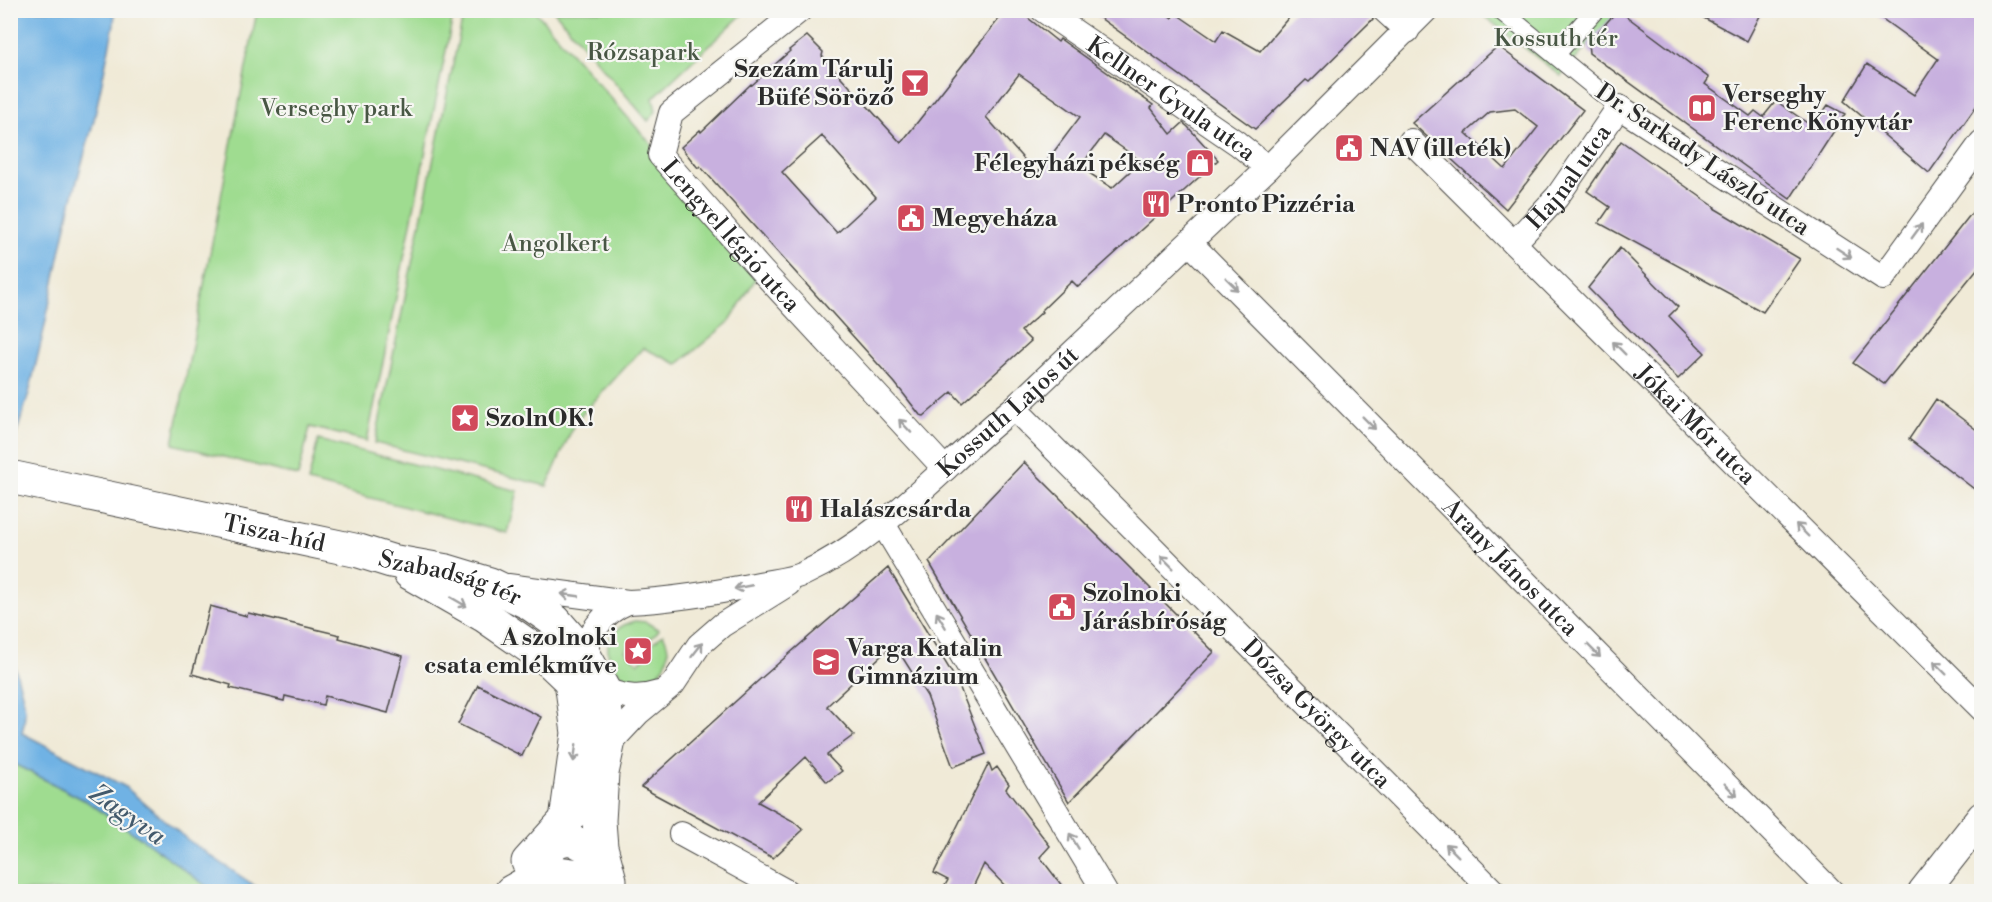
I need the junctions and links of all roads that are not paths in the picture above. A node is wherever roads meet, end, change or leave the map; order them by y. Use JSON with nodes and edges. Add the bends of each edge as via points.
{"nodes":[{"id":1,"x":800,"y":10,"type":"edge"},
{"id":2,"x":1043,"y":10,"type":"edge"},
{"id":3,"x":1384,"y":10,"type":"edge"},
{"id":4,"x":1426,"y":10,"type":"edge"},
{"id":5,"x":1500,"y":10,"type":"edge"},
{"id":6,"x":1595,"y":10,"type":"edge"},
{"id":7,"x":1407,"y":31,"type":"junction"},
{"id":8,"x":1556,"y":54,"type":"junction"},
{"id":9,"x":1619,"y":107,"type":"junction"},
{"id":10,"x":1411,"y":141,"type":"dead end"},
{"id":11,"x":1982,"y":142,"type":"edge"},
{"id":12,"x":1268,"y":168,"type":"junction"},
{"id":13,"x":1190,"y":243,"type":"junction"},
{"id":14,"x":1514,"y":243,"type":"junction"},
{"id":15,"x":1014,"y":408,"type":"junction"},
{"id":16,"x":945,"y":469,"type":"junction"},
{"id":17,"x":10,"y":477,"type":"edge"},
{"id":18,"x":884,"y":524,"type":"junction"},
{"id":19,"x":391,"y":561,"type":"junction"},
{"id":20,"x":800,"y":576,"type":"junction"},
{"id":21,"x":490,"y":584,"type":"junction"},
{"id":22,"x":628,"y":602,"type":"junction"},
{"id":23,"x":577,"y":667,"type":"junction"},
{"id":24,"x":603,"y":690,"type":"junction"},
{"id":25,"x":660,"y":693,"type":"junction"},
{"id":26,"x":1982,"y":709,"type":"edge"},
{"id":27,"x":608,"y":745,"type":"junction"},
{"id":28,"x":1982,"y":817,"type":"edge"},
{"id":29,"x":568,"y":820,"type":"junction"},
{"id":30,"x":681,"y":834,"type":"dead end"},
{"id":31,"x":615,"y":886,"type":"edge"},
{"id":32,"x":509,"y":891,"type":"edge"},
{"id":33,"x":787,"y":891,"type":"edge"},
{"id":34,"x":1105,"y":891,"type":"edge"},
{"id":35,"x":1494,"y":891,"type":"edge"},
{"id":36,"x":1832,"y":891,"type":"edge"},
{"id":37,"x":1923,"y":891,"type":"edge"}],
"edges":[{"from":16,"to":1,"type":"street","name":"Lengyel légió utca","one_way":true,"via":[[660,156],[671,112]]},
{"from":2,"to":12,"type":"street","name":"Kellner Gyula utca"},
{"from":3,"to":7,"type":"street"},
{"from":4,"to":7,"type":"street","name":"Kossuth Lajos út"},
{"from":5,"to":8,"type":"street","name":"Dr. Sarkady László utca"},
{"from":6,"to":8,"type":"street"},
{"from":7,"to":12,"type":"street","name":"Kossuth Lajos út"},
{"from":8,"to":9,"type":"street","name":"Dr. Sarkady László utca"},
{"from":9,"to":11,"type":"street","name":"Dr. Sarkady László utca","one_way":true,"via":[[1882,278]]},
{"from":9,"to":14,"type":"street","name":"Hajnal utca","via":[[1557,197]]},
{"from":10,"to":14,"type":"street","name":"Jókai Mór utca"},
{"from":12,"to":13,"type":"street","name":"Kossuth Lajos út"},
{"from":13,"to":15,"type":"street","name":"Kossuth Lajos út"},
{"from":13,"to":36,"type":"street","name":"Arany János utca","one_way":true},
{"from":26,"to":14,"type":"street","name":"Jókai Mór utca","one_way":true},
{"from":15,"to":16,"type":"street","name":"Kossuth Lajos út"},
{"from":35,"to":15,"type":"street","name":"Dózsa György utca","one_way":true},
{"from":16,"to":18,"type":"street","name":"Kossuth Lajos út"},
{"from":17,"to":19,"type":"main road","name":"Tisza-híd"},
{"from":18,"to":20,"type":"street","name":"Kossuth Lajos út","via":[[837,557]]},
{"from":34,"to":18,"type":"street","one_way":true},
{"from":19,"to":21,"type":"main road","name":"Szabadság tér"},
{"from":19,"to":23,"type":"main road","name":"Szabadság tér","one_way":true,"via":[[550,661]]},
{"from":20,"to":22,"type":"street","name":"Kossuth Lajos út","one_way":true,"via":[[711,594]]},
{"from":25,"to":20,"type":"street","one_way":true,"via":[[673,684],[699,645],[722,625]]},
{"from":22,"to":21,"type":"street","name":"Kossuth Lajos út","one_way":true},
{"from":21,"to":23,"type":"main road","name":"Szabadság tér","via":[[555,621]]},
{"from":22,"to":23,"type":"street","via":[[602,618]]},
{"from":23,"to":24,"type":"main road","name":"Szabadság tér"},
{"from":23,"to":29,"type":"main road","one_way":true,"via":[[578,733]]},
{"from":24,"to":25,"type":"street","via":[[627,698]]},
{"from":24,"to":27,"type":"main road","name":"Szabadság tér"},
{"from":25,"to":27,"type":"street"},
{"from":27,"to":29,"type":"main road","via":[[588,789]]},
{"from":27,"to":31,"type":"main road","via":[[599,821],[601,847]]},
{"from":28,"to":37,"type":"street"},
{"from":29,"to":31,"type":"street","via":[[576,856]]},
{"from":29,"to":32,"type":"main road","via":[[528,862]]},
{"from":30,"to":33,"type":"street"},
{"from":31,"to":32,"type":"main road","via":[[558,873],[539,876]]}]}
